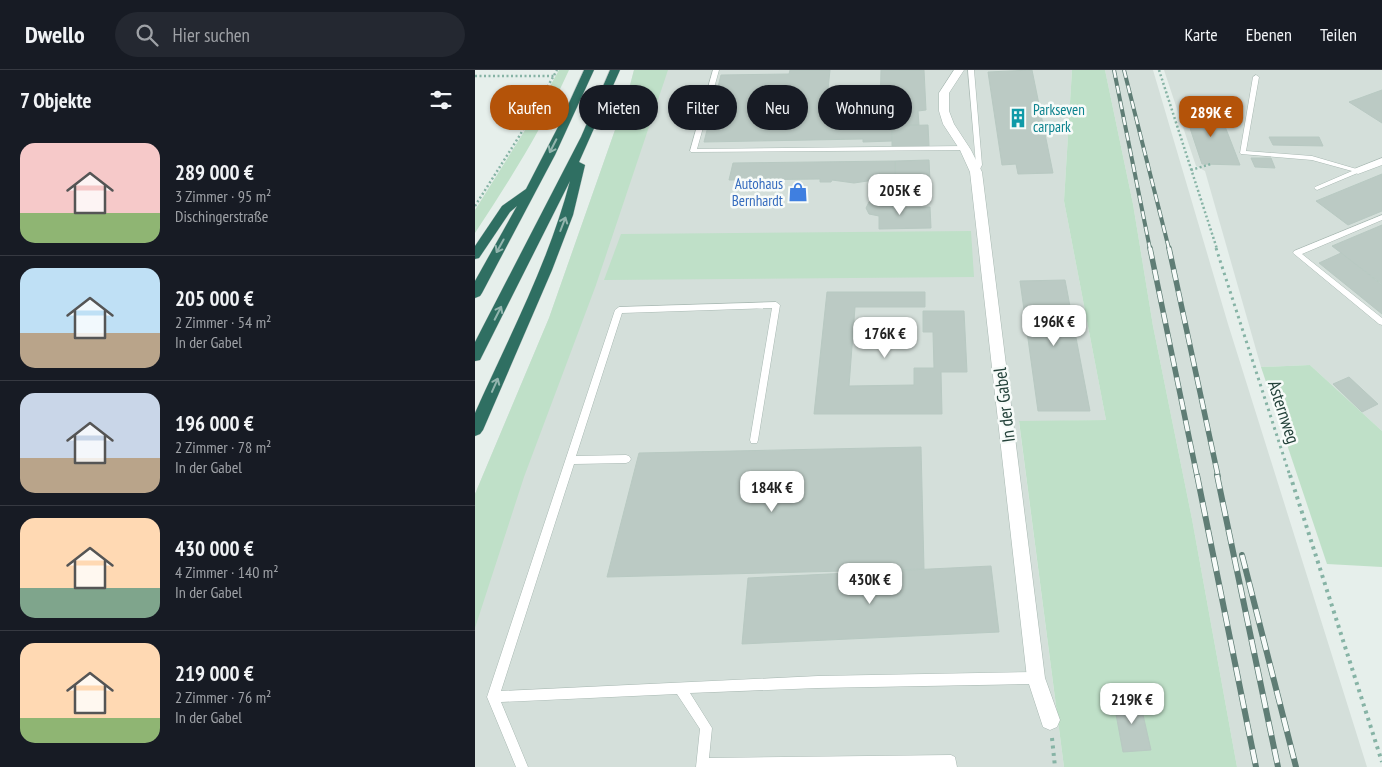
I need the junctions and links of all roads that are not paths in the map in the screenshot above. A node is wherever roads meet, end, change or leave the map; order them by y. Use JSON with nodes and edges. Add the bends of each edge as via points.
{"nodes":[{"id":1,"x":589,"y":70,"type":"edge"},
{"id":2,"x":615,"y":70,"type":"edge"},
{"id":3,"x":716,"y":70,"type":"edge"},
{"id":4,"x":959,"y":70,"type":"edge"},
{"id":5,"x":971,"y":70,"type":"edge"},
{"id":6,"x":1256,"y":77,"type":"dead end"},
{"id":7,"x":586,"y":137,"type":"junction"},
{"id":8,"x":965,"y":148,"type":"junction"},
{"id":9,"x":1382,"y":161,"type":"edge"},
{"id":10,"x":1358,"y":171,"type":"junction"},
{"id":11,"x":976,"y":172,"type":"junction"},
{"id":12,"x":532,"y":188,"type":"junction"},
{"id":13,"x":1317,"y":188,"type":"dead end"},
{"id":14,"x":1382,"y":217,"type":"edge"},
{"id":15,"x":475,"y":255,"type":"edge"},
{"id":16,"x":475,"y":293,"type":"edge"},
{"id":17,"x":1382,"y":322,"type":"edge"},
{"id":18,"x":475,"y":356,"type":"edge"},
{"id":19,"x":475,"y":430,"type":"edge"},
{"id":20,"x":753,"y":440,"type":"dead end"},
{"id":21,"x":626,"y":459,"type":"dead end"},
{"id":22,"x":569,"y":460,"type":"junction"},
{"id":23,"x":1036,"y":678,"type":"junction"},
{"id":24,"x":680,"y":688,"type":"junction"},
{"id":25,"x":493,"y":697,"type":"junction"},
{"id":26,"x":1050,"y":720,"type":"road end"},
{"id":27,"x":703,"y":766,"type":"edge"},
{"id":28,"x":523,"y":767,"type":"edge"},
{"id":29,"x":951,"y":767,"type":"edge"}],
"edges":[{"from":1,"to":12,"type":"highway","one_way":true},
{"from":2,"to":7,"type":"highway"},
{"from":3,"to":8,"type":"lane","via":[[693,151]]},
{"from":4,"to":8,"type":"street","name":"In der Gabel","via":[[943,97],[944,112],[951,130]]},
{"from":5,"to":11,"type":"lane","via":[[979,165]]},
{"from":6,"to":10,"type":"lane","via":[[1243,153],[1312,158]]},
{"from":18,"to":7,"type":"highway","one_way":true},
{"from":19,"to":7,"type":"highway","one_way":true,"via":[[553,252],[567,215]]},
{"from":8,"to":11,"type":"street","name":"In der Gabel"},
{"from":9,"to":10,"type":"street"},
{"from":10,"to":13,"type":"lane"},
{"from":11,"to":23,"type":"street","name":"In der Gabel"},
{"from":12,"to":15,"type":"highway","via":[[506,209]]},
{"from":12,"to":16,"type":"highway","one_way":true},
{"from":14,"to":17,"type":"lane","via":[[1297,253]]},
{"from":20,"to":22,"type":"lane","via":[[776,305],[619,310]]},
{"from":21,"to":22,"type":"lane"},
{"from":22,"to":25,"type":"lane"},
{"from":23,"to":24,"type":"lane"},
{"from":23,"to":26,"type":"street","name":"In der Gabel"},
{"from":24,"to":25,"type":"lane"},
{"from":24,"to":27,"type":"lane","via":[[706,728]]},
{"from":25,"to":28,"type":"lane"},
{"from":27,"to":29,"type":"lane","via":[[951,761]]}]}
